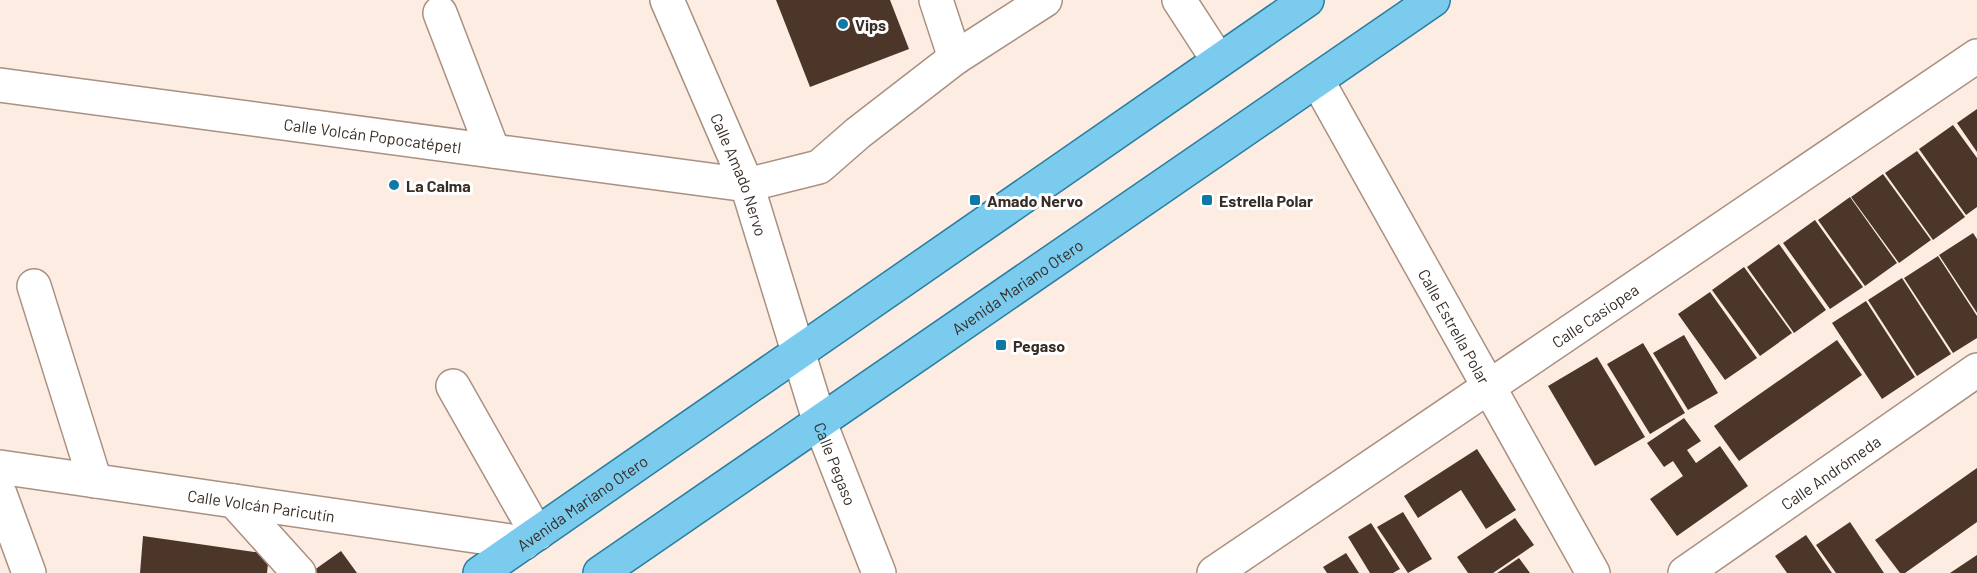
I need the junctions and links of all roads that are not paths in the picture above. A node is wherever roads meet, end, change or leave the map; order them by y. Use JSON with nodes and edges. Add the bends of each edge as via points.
{"nodes":[{"id":1,"x":667,"y":0,"type":"edge"},
{"id":2,"x":936,"y":0,"type":"edge"},
{"id":3,"x":1044,"y":0,"type":"edge"},
{"id":4,"x":1179,"y":0,"type":"edge"},
{"id":5,"x":1307,"y":0,"type":"edge"},
{"id":6,"x":1433,"y":0,"type":"edge"},
{"id":7,"x":440,"y":13,"type":"dead end"},
{"id":8,"x":1977,"y":56,"type":"edge"},
{"id":9,"x":955,"y":58,"type":"junction"},
{"id":10,"x":1218,"y":60,"type":"junction"},
{"id":11,"x":1317,"y":80,"type":"junction"},
{"id":12,"x":0,"y":86,"type":"edge"},
{"id":13,"x":493,"y":151,"type":"junction"},
{"id":14,"x":747,"y":185,"type":"junction"},
{"id":15,"x":34,"y":286,"type":"dead end"},
{"id":16,"x":799,"y":352,"type":"junction"},
{"id":17,"x":1977,"y":370,"type":"edge"},
{"id":18,"x":453,"y":386,"type":"dead end"},
{"id":19,"x":1488,"y":387,"type":"junction"},
{"id":20,"x":820,"y":423,"type":"junction"},
{"id":21,"x":0,"y":467,"type":"edge"},
{"id":22,"x":95,"y":481,"type":"junction"},
{"id":23,"x":0,"y":494,"type":"edge"},
{"id":24,"x":234,"y":501,"type":"junction"},
{"id":25,"x":530,"y":538,"type":"junction"},
{"id":26,"x":29,"y":573,"type":"edge"},
{"id":27,"x":299,"y":573,"type":"edge"},
{"id":28,"x":480,"y":573,"type":"edge"},
{"id":29,"x":600,"y":573,"type":"edge"},
{"id":30,"x":879,"y":573,"type":"edge"},
{"id":31,"x":1214,"y":573,"type":"edge"},
{"id":32,"x":1593,"y":573,"type":"edge"},
{"id":33,"x":1685,"y":573,"type":"edge"}],
"edges":[{"from":1,"to":14,"type":"street","name":"Calle Amado Nervo"},
{"from":2,"to":9,"type":"street"},
{"from":3,"to":9,"type":"street"},
{"from":4,"to":10,"type":"street"},
{"from":5,"to":10,"type":"main road","name":"Avenida Mariano Otero"},
{"from":6,"to":11,"type":"main road","name":"Avenida Mariano Otero"},
{"from":7,"to":13,"type":"street"},
{"from":8,"to":19,"type":"street","name":"Calle Casiopea"},
{"from":9,"to":14,"type":"street","via":[[819,167]]},
{"from":10,"to":16,"type":"main road","name":"Avenida Mariano Otero"},
{"from":11,"to":19,"type":"street","name":"Calle Estrella Polar"},
{"from":11,"to":20,"type":"main road","name":"Avenida Mariano Otero"},
{"from":12,"to":13,"type":"street","name":"Calle Volcán Popocatépetl"},
{"from":13,"to":14,"type":"street","name":"Calle Volcán Popocatépetl"},
{"from":14,"to":16,"type":"street","name":"Calle Amado Nervo"},
{"from":15,"to":22,"type":"street"},
{"from":16,"to":20,"type":"street","name":"Calle Pegaso"},
{"from":16,"to":25,"type":"main road","name":"Avenida Mariano Otero"},
{"from":17,"to":33,"type":"street","name":"Calle Andrómeda"},
{"from":18,"to":25,"type":"street"},
{"from":19,"to":31,"type":"street","name":"Calle Casiopea"},
{"from":19,"to":32,"type":"street","name":"Calle Estrella Polar"},
{"from":20,"to":29,"type":"main road","name":"Avenida Mariano Otero"},
{"from":20,"to":30,"type":"street","name":"Calle Pegaso"},
{"from":21,"to":22,"type":"street","name":"Calle Volcán Paricutín"},
{"from":22,"to":24,"type":"street","name":"Calle Volcán Paricutín"},
{"from":23,"to":26,"type":"street"},
{"from":24,"to":25,"type":"street","name":"Calle Volcán Paricutín"},
{"from":24,"to":27,"type":"street"},
{"from":25,"to":28,"type":"main road","name":"Avenida Mariano Otero"}]}
